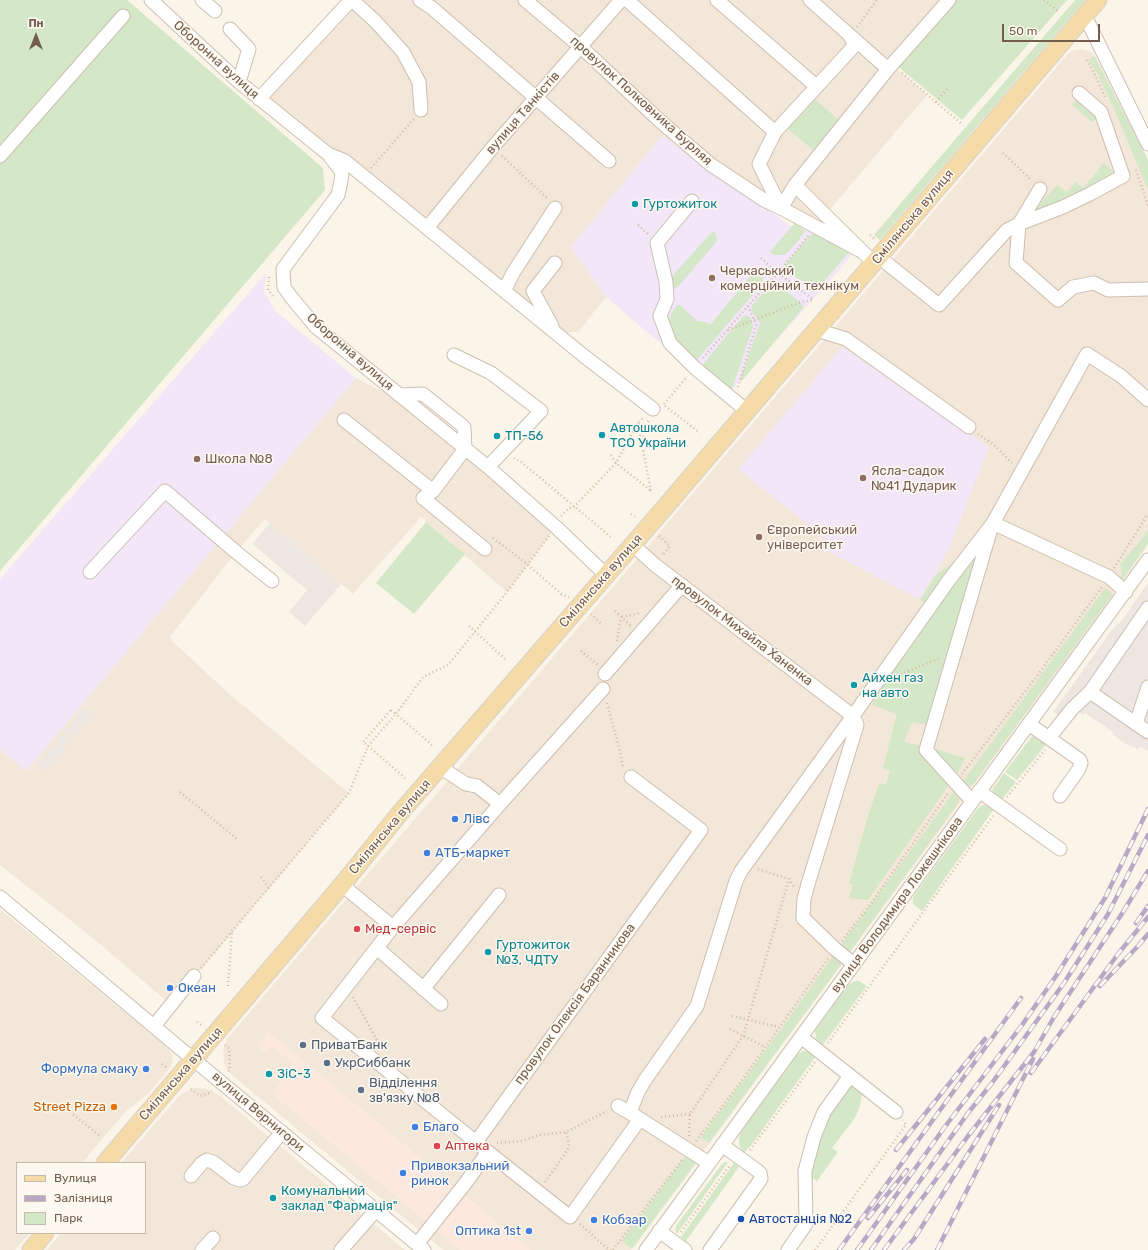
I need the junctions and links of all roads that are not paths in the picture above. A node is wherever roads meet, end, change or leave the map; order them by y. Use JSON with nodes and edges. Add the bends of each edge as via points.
{"nodes":[{"id":1,"x":151,"y":0,"type":"edge"},
{"id":2,"x":202,"y":0,"type":"edge"},
{"id":3,"x":352,"y":0,"type":"edge"},
{"id":4,"x":420,"y":0,"type":"edge"},
{"id":5,"x":525,"y":0,"type":"edge"},
{"id":6,"x":621,"y":0,"type":"edge"},
{"id":7,"x":627,"y":0,"type":"edge"},
{"id":8,"x":717,"y":0,"type":"edge"},
{"id":9,"x":810,"y":0,"type":"edge"},
{"id":10,"x":949,"y":0,"type":"edge"},
{"id":11,"x":1098,"y":0,"type":"edge"},
{"id":12,"x":215,"y":11,"type":"dead end"},
{"id":13,"x":123,"y":16,"type":"dead end"},
{"id":14,"x":1085,"y":16,"type":"junction"},
{"id":15,"x":230,"y":29,"type":"dead end"},
{"id":16,"x":850,"y":36,"type":"junction"},
{"id":17,"x":581,"y":47,"type":"junction"},
{"id":18,"x":890,"y":67,"type":"junction"},
{"id":19,"x":239,"y":82,"type":"junction"},
{"id":20,"x":816,"y":86,"type":"junction"},
{"id":21,"x":1079,"y":93,"type":"dead end"},
{"id":22,"x":535,"y":98,"type":"junction"},
{"id":23,"x":259,"y":99,"type":"junction"},
{"id":24,"x":421,"y":110,"type":"road end"},
{"id":25,"x":775,"y":132,"type":"junction"},
{"id":26,"x":1148,"y":144,"type":"edge"},
{"id":27,"x":328,"y":154,"type":"junction"},
{"id":28,"x":0,"y":156,"type":"edge"},
{"id":29,"x":609,"y":161,"type":"dead end"},
{"id":30,"x":795,"y":185,"type":"junction"},
{"id":31,"x":1040,"y":189,"type":"road end"},
{"id":32,"x":692,"y":201,"type":"dead end"},
{"id":33,"x":555,"y":208,"type":"road end"},
{"id":34,"x":782,"y":208,"type":"junction"},
{"id":35,"x":1019,"y":224,"type":"junction"},
{"id":36,"x":427,"y":228,"type":"junction"},
{"id":37,"x":859,"y":250,"type":"junction"},
{"id":38,"x":876,"y":260,"type":"junction"},
{"id":39,"x":555,"y":263,"type":"dead end"},
{"id":40,"x":1148,"y":289,"type":"edge"},
{"id":41,"x":504,"y":291,"type":"junction"},
{"id":42,"x":817,"y":330,"type":"junction"},
{"id":43,"x":556,"y":333,"type":"junction"},
{"id":44,"x":454,"y":355,"type":"dead end"},
{"id":45,"x":1148,"y":400,"type":"edge"},
{"id":46,"x":658,"y":407,"type":"road end"},
{"id":47,"x":747,"y":411,"type":"junction"},
{"id":48,"x":344,"y":420,"type":"dead end"},
{"id":49,"x":969,"y":427,"type":"road end"},
{"id":50,"x":465,"y":449,"type":"junction"},
{"id":51,"x":488,"y":467,"type":"junction"},
{"id":52,"x":433,"y":490,"type":"junction"},
{"id":53,"x":993,"y":523,"type":"junction"},
{"id":54,"x":632,"y":545,"type":"junction"},
{"id":55,"x":485,"y":549,"type":"dead end"},
{"id":56,"x":1148,"y":560,"type":"edge"},
{"id":57,"x":90,"y":572,"type":"dead end"},
{"id":58,"x":606,"y":575,"type":"junction"},
{"id":59,"x":272,"y":581,"type":"dead end"},
{"id":60,"x":682,"y":585,"type":"junction"},
{"id":61,"x":1126,"y":592,"type":"junction"},
{"id":62,"x":1148,"y":608,"type":"edge"},
{"id":63,"x":605,"y":673,"type":"road end"},
{"id":64,"x":1148,"y":687,"type":"edge"},
{"id":65,"x":604,"y":689,"type":"road end"},
{"id":66,"x":1090,"y":692,"type":"junction"},
{"id":67,"x":853,"y":716,"type":"junction"},
{"id":68,"x":1029,"y":724,"type":"junction"},
{"id":69,"x":1136,"y":724,"type":"junction"},
{"id":70,"x":1148,"y":732,"type":"edge"},
{"id":71,"x":1051,"y":739,"type":"junction"},
{"id":72,"x":440,"y":767,"type":"junction"},
{"id":73,"x":631,"y":777,"type":"road end"},
{"id":74,"x":976,"y":796,"type":"junction"},
{"id":75,"x":1060,"y":796,"type":"dead end"},
{"id":76,"x":500,"y":804,"type":"junction"},
{"id":77,"x":1060,"y":849,"type":"dead end"},
{"id":78,"x":342,"y":885,"type":"junction"},
{"id":79,"x":500,"y":895,"type":"dead end"},
{"id":80,"x":0,"y":897,"type":"edge"},
{"id":81,"x":393,"y":927,"type":"junction"},
{"id":82,"x":376,"y":948,"type":"junction"},
{"id":83,"x":854,"y":964,"type":"junction"},
{"id":84,"x":194,"y":976,"type":"road end"},
{"id":85,"x":423,"y":989,"type":"junction"},
{"id":86,"x":441,"y":1004,"type":"dead end"},
{"id":87,"x":154,"y":1026,"type":"junction"},
{"id":88,"x":801,"y":1037,"type":"junction"},
{"id":89,"x":194,"y":1059,"type":"junction"},
{"id":90,"x":850,"y":1076,"type":"junction"},
{"id":91,"x":618,"y":1106,"type":"road end"},
{"id":92,"x":896,"y":1112,"type":"road end"},
{"id":93,"x":635,"y":1116,"type":"junction"},
{"id":94,"x":282,"y":1132,"type":"junction"},
{"id":95,"x":476,"y":1142,"type":"junction"},
{"id":96,"x":722,"y":1145,"type":"junction"},
{"id":97,"x":488,"y":1152,"type":"junction"},
{"id":98,"x":106,"y":1162,"type":"edge"},
{"id":99,"x":709,"y":1163,"type":"junction"},
{"id":100,"x":191,"y":1176,"type":"dead end"},
{"id":101,"x":376,"y":1210,"type":"junction"},
{"id":102,"x":659,"y":1231,"type":"junction"},
{"id":103,"x":44,"y":1234,"type":"edge"},
{"id":104,"x":213,"y":1238,"type":"dead end"},
{"id":105,"x":421,"y":1247,"type":"edge"},
{"id":106,"x":31,"y":1250,"type":"edge"},
{"id":107,"x":202,"y":1250,"type":"edge"},
{"id":108,"x":341,"y":1250,"type":"edge"},
{"id":109,"x":646,"y":1250,"type":"edge"},
{"id":110,"x":685,"y":1250,"type":"edge"},
{"id":111,"x":710,"y":1250,"type":"edge"},
{"id":112,"x":788,"y":1250,"type":"edge"}],
"edges":[{"from":1,"to":19,"type":"street","name":"Оборонна вулиця"},
{"from":2,"to":12,"type":"street"},
{"from":3,"to":23,"type":"street"},
{"from":3,"to":24,"type":"street","via":[[403,52],[419,82]]},
{"from":4,"to":22,"type":"street"},
{"from":5,"to":17,"type":"street","name":"провулок Полковника Бурляя"},
{"from":6,"to":17,"type":"street","name":"вулиця Танкістів"},
{"from":7,"to":25,"type":"street"},
{"from":8,"to":20,"type":"street"},
{"from":9,"to":16,"type":"street"},
{"from":10,"to":18,"type":"street"},
{"from":11,"to":14,"type":"main road","name":"Смілянська вулиця"},
{"from":13,"to":28,"type":"street"},
{"from":14,"to":26,"type":"street"},
{"from":14,"to":38,"type":"main road","name":"Смілянська вулиця"},
{"from":15,"to":19,"type":"street","via":[[249,49]]},
{"from":16,"to":18,"type":"street"},
{"from":16,"to":20,"type":"street","via":[[854,45]]},
{"from":17,"to":22,"type":"street","name":"вулиця Танкістів"},
{"from":17,"to":34,"type":"street","name":"провулок Полковника Бурляя","via":[[710,164],[764,200]]},
{"from":18,"to":30,"type":"street"},
{"from":19,"to":23,"type":"street","name":"Оборонна вулиця"},
{"from":20,"to":25,"type":"street"},
{"from":21,"to":35,"type":"street","via":[[1101,112],[1123,176],[1064,207]]},
{"from":22,"to":29,"type":"street"},
{"from":22,"to":36,"type":"street","name":"вулиця Танкістів"},
{"from":23,"to":27,"type":"street","name":"Оборонна вулиця"},
{"from":25,"to":34,"type":"street","via":[[759,164]]},
{"from":27,"to":36,"type":"street","via":[[345,161]]},
{"from":27,"to":50,"type":"street","name":"Оборонна вулиця","via":[[342,172],[338,195],[283,269],[284,287],[316,326]]},
{"from":30,"to":34,"type":"street"},
{"from":30,"to":37,"type":"street"},
{"from":31,"to":35,"type":"street"},
{"from":32,"to":47,"type":"street","via":[[657,243],[668,299],[660,316],[670,343]]},
{"from":33,"to":41,"type":"street","via":[[512,273]]},
{"from":34,"to":37,"type":"street","name":"провулок Полковника Бурляя"},
{"from":35,"to":38,"type":"street","via":[[1007,230],[939,305]]},
{"from":35,"to":40,"type":"street","via":[[1016,262],[1058,300],[1073,287],[1094,283],[1108,290]]},
{"from":36,"to":41,"type":"street"},
{"from":37,"to":38,"type":"street"},
{"from":38,"to":42,"type":"main road","name":"Смілянська вулиця"},
{"from":39,"to":43,"type":"street","via":[[533,291]]},
{"from":41,"to":43,"type":"street"},
{"from":42,"to":47,"type":"main road","name":"Смілянська вулиця"},
{"from":42,"to":49,"type":"street","via":[[846,339]]},
{"from":43,"to":46,"type":"street","via":[[584,356]]},
{"from":44,"to":51,"type":"street","via":[[491,373],[541,411]]},
{"from":45,"to":53,"type":"street","via":[[1121,376],[1087,354]]},
{"from":47,"to":54,"type":"main road","name":"Смілянська вулиця"},
{"from":48,"to":52,"type":"street"},
{"from":50,"to":51,"type":"street","name":"Оборонна вулиця"},
{"from":50,"to":52,"type":"street"},
{"from":51,"to":58,"type":"street","name":"Оборонна вулиця"},
{"from":52,"to":55,"type":"street","via":[[422,498]]},
{"from":53,"to":61,"type":"street","via":[[1109,577]]},
{"from":53,"to":67,"type":"street","via":[[949,580]]},
{"from":53,"to":74,"type":"street","via":[[926,750],[955,783]]},
{"from":54,"to":58,"type":"main road","name":"Смілянська вулиця"},
{"from":54,"to":60,"type":"street","name":"провулок Михайла Ханенка"},
{"from":56,"to":61,"type":"street","name":"вулиця Володимира Ложешнікова"},
{"from":57,"to":59,"type":"street","via":[[165,490]]},
{"from":58,"to":72,"type":"main road","name":"Смілянська вулиця"},
{"from":60,"to":63,"type":"street"},
{"from":60,"to":67,"type":"street","name":"провулок Михайла Ханенка"},
{"from":61,"to":68,"type":"street","name":"вулиця Володимира Ложешнікова"},
{"from":62,"to":66,"type":"street"},
{"from":64,"to":69,"type":"street"},
{"from":65,"to":76,"type":"street"},
{"from":66,"to":69,"type":"street"},
{"from":66,"to":71,"type":"street","via":[[1072,709]]},
{"from":67,"to":83,"type":"street","via":[[857,725],[804,900],[803,918]]},
{"from":67,"to":93,"type":"street","via":[[747,862],[736,881],[697,1006],[638,1092]]},
{"from":68,"to":71,"type":"street"},
{"from":68,"to":74,"type":"street","name":"вулиця Володимира Ложешнікова"},
{"from":69,"to":70,"type":"street"},
{"from":71,"to":75,"type":"street","via":[[1078,758],[1081,763],[1080,769]]},
{"from":72,"to":76,"type":"street","via":[[466,784],[477,786]]},
{"from":72,"to":78,"type":"main road","name":"Смілянська вулиця"},
{"from":73,"to":95,"type":"street","name":"провулок Олексія Баранникова","via":[[701,830]]},
{"from":74,"to":77,"type":"street","via":[[1000,806]]},
{"from":74,"to":83,"type":"street","name":"вулиця Володимира Ложешнікова"},
{"from":76,"to":81,"type":"street"},
{"from":78,"to":81,"type":"street"},
{"from":78,"to":89,"type":"main road","name":"Смілянська вулиця"},
{"from":79,"to":85,"type":"street"},
{"from":80,"to":87,"type":"street","name":"вулиця Вернигори"},
{"from":81,"to":82,"type":"street"},
{"from":82,"to":85,"type":"street"},
{"from":82,"to":95,"type":"street","via":[[322,1018]]},
{"from":83,"to":88,"type":"street","name":"вулиця Володимира Ложешнікова"},
{"from":84,"to":87,"type":"street"},
{"from":85,"to":86,"type":"street"},
{"from":87,"to":89,"type":"street","name":"вулиця Вернигори"},
{"from":88,"to":90,"type":"street"},
{"from":88,"to":96,"type":"street","name":"вулиця Володимира Ложешнікова"},
{"from":89,"to":94,"type":"street","name":"вулиця Вернигори"},
{"from":89,"to":98,"type":"main road","name":"Смілянська вулиця"},
{"from":90,"to":92,"type":"street"},
{"from":90,"to":112,"type":"street","via":[[824,1112],[814,1137],[805,1171],[806,1224]]},
{"from":91,"to":93,"type":"street"},
{"from":93,"to":97,"type":"street","via":[[570,1217]]},
{"from":93,"to":99,"type":"street"},
{"from":94,"to":100,"type":"street","via":[[240,1180],[208,1160]]},
{"from":94,"to":101,"type":"street","name":"вулиця Вернигори"},
{"from":95,"to":97,"type":"street"},
{"from":96,"to":99,"type":"street","name":"вулиця Володимира Ложешнікова"},
{"from":96,"to":111,"type":"street","via":[[758,1171],[761,1179]]},
{"from":97,"to":105,"type":"street"},
{"from":99,"to":102,"type":"street","name":"вулиця Володимира Ложешнікова"},
{"from":101,"to":105,"type":"street","name":"вулиця Вернигори"},
{"from":101,"to":108,"type":"street"},
{"from":102,"to":109,"type":"street","name":"вулиця Володимира Ложешнікова"},
{"from":102,"to":110,"type":"street"},
{"from":103,"to":106,"type":"main road"},
{"from":104,"to":107,"type":"street"}]}
